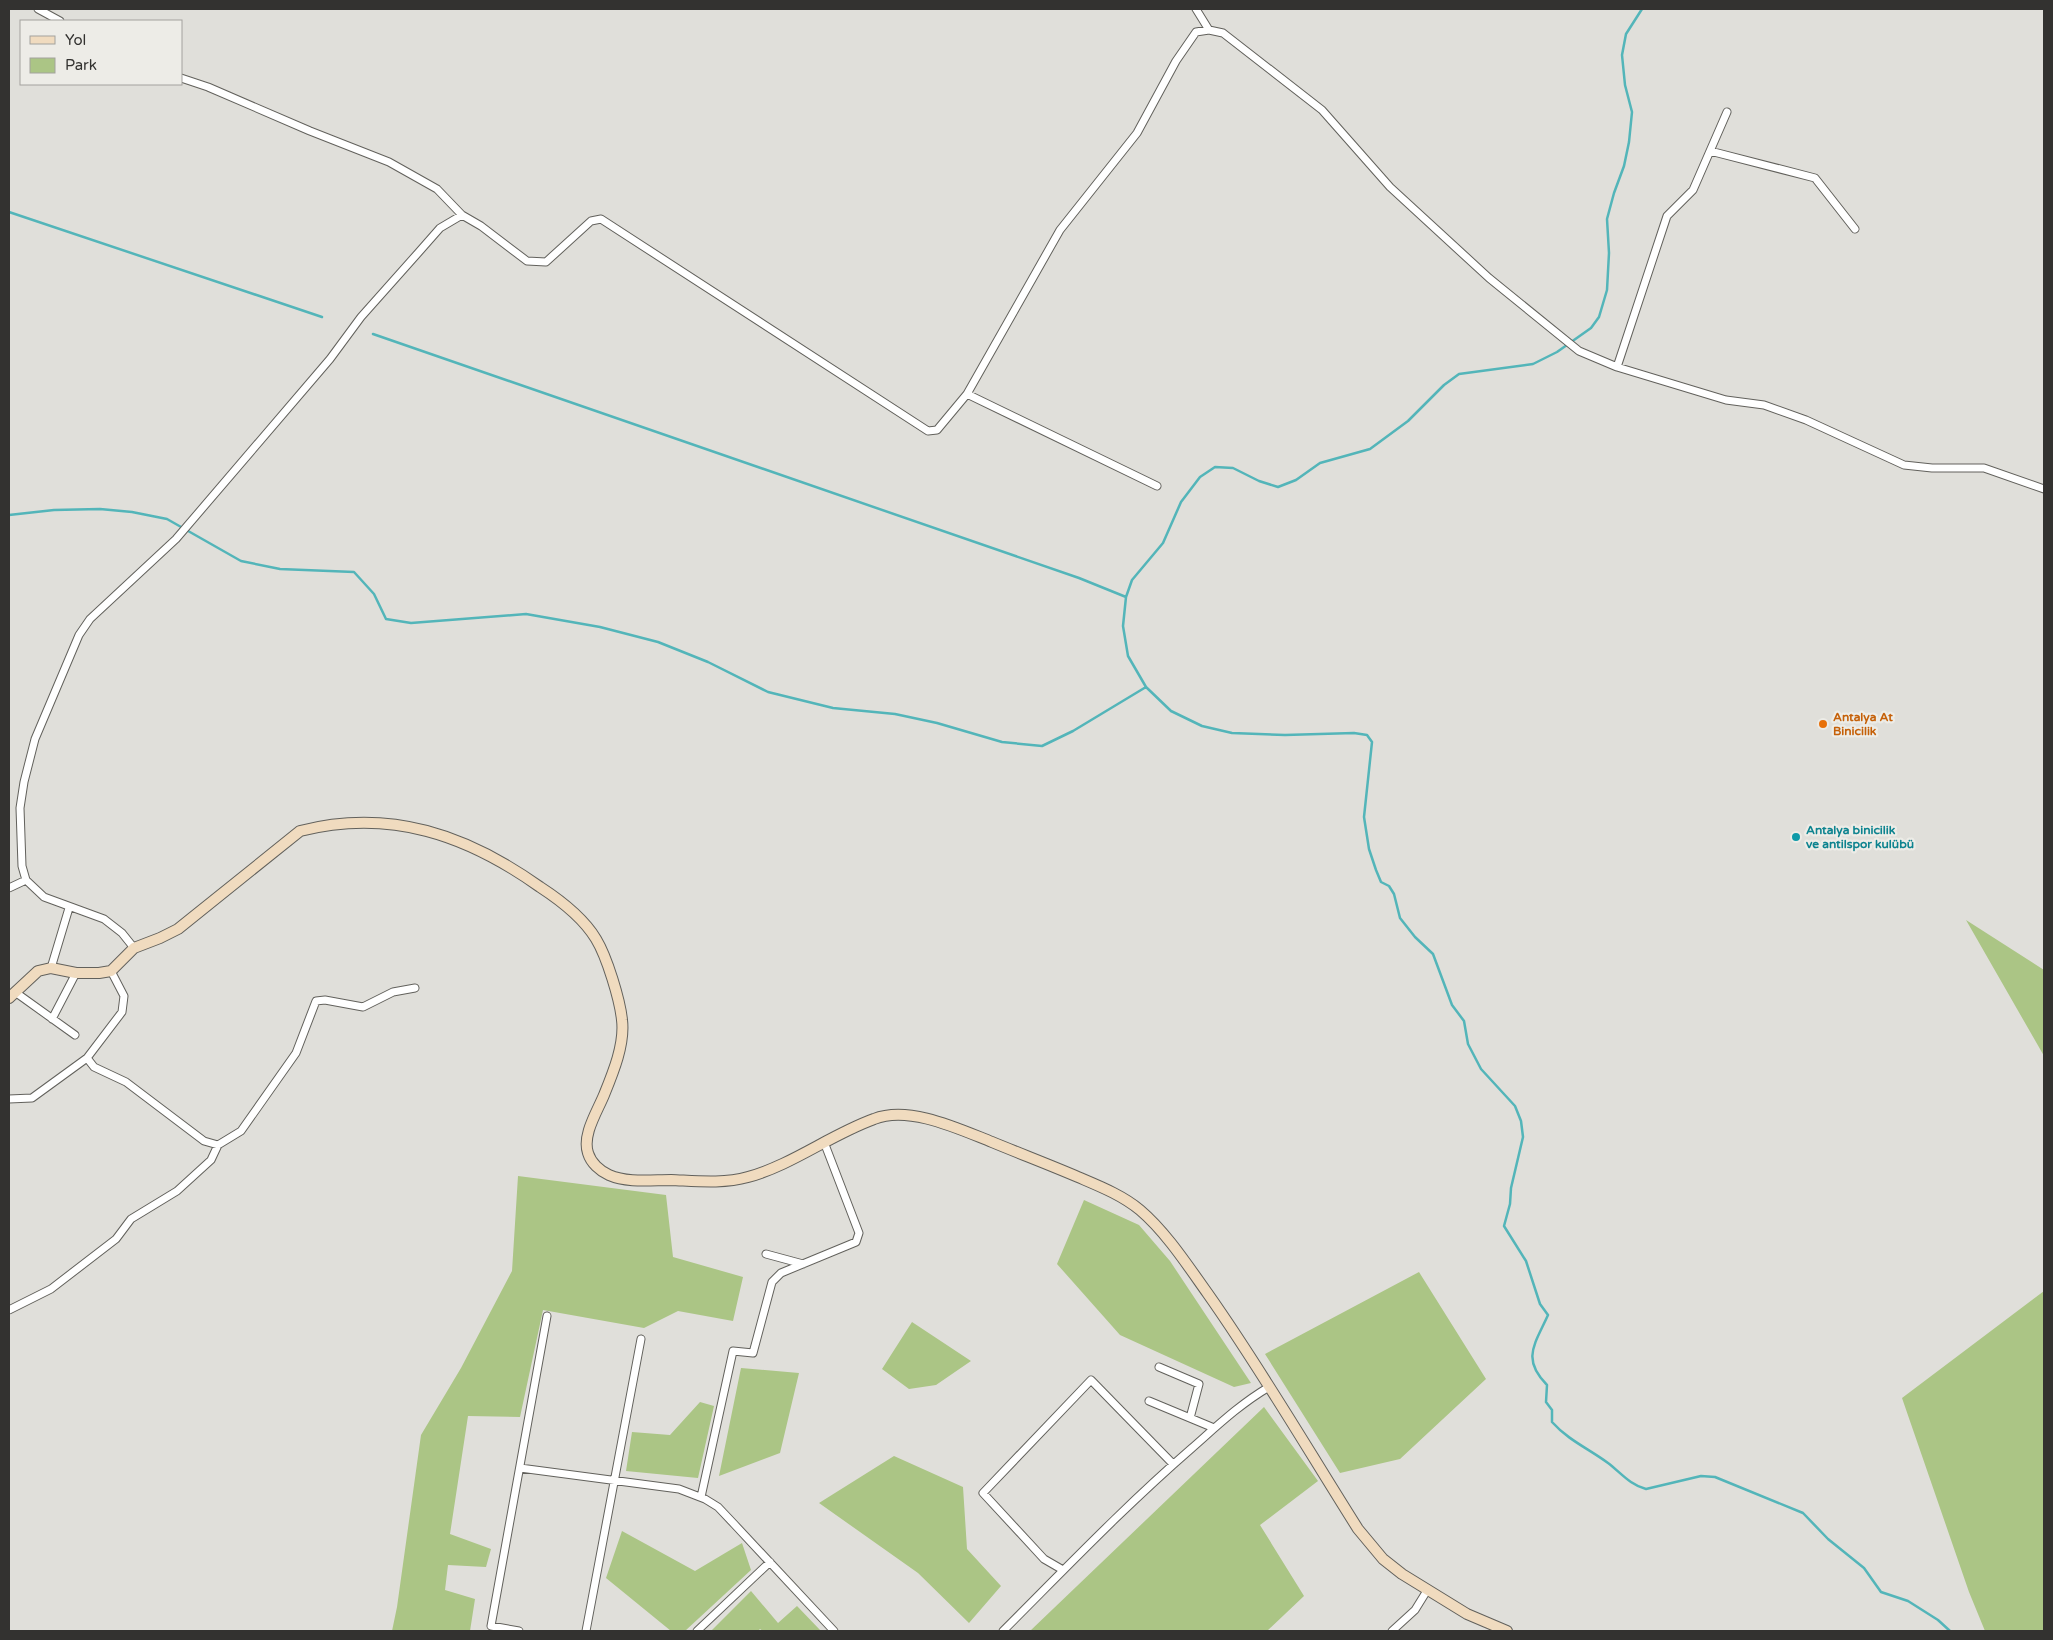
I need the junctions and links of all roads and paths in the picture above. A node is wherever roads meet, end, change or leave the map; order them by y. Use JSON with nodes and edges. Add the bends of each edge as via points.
{"nodes":[{"id":1,"x":38,"y":9,"type":"edge"},
{"id":2,"x":1196,"y":9,"type":"edge"},
{"id":3,"x":58,"y":20,"type":"edge"},
{"id":4,"x":1209,"y":30,"type":"junction"},
{"id":5,"x":182,"y":78,"type":"edge"},
{"id":6,"x":1727,"y":112,"type":"dead end"},
{"id":7,"x":1710,"y":151,"type":"junction"},
{"id":8,"x":462,"y":215,"type":"junction"},
{"id":9,"x":1855,"y":229,"type":"dead end"},
{"id":10,"x":1617,"y":367,"type":"junction"},
{"id":11,"x":967,"y":394,"type":"junction"},
{"id":12,"x":1157,"y":486,"type":"dead end"},
{"id":13,"x":2044,"y":489,"type":"edge"},
{"id":14,"x":26,"y":880,"type":"junction"},
{"id":15,"x":9,"y":888,"type":"edge"},
{"id":16,"x":69,"y":908,"type":"junction"},
{"id":17,"x":134,"y":948,"type":"junction"},
{"id":18,"x":51,"y":968,"type":"junction"},
{"id":19,"x":110,"y":971,"type":"junction"},
{"id":20,"x":76,"y":973,"type":"junction"},
{"id":21,"x":415,"y":988,"type":"dead end"},
{"id":22,"x":12,"y":995,"type":"edge"},
{"id":23,"x":52,"y":1018,"type":"junction"},
{"id":24,"x":75,"y":1035,"type":"dead end"},
{"id":25,"x":87,"y":1058,"type":"junction"},
{"id":26,"x":9,"y":1099,"type":"edge"},
{"id":27,"x":824,"y":1142,"type":"junction"},
{"id":28,"x":218,"y":1144,"type":"junction"},
{"id":29,"x":766,"y":1254,"type":"dead end"},
{"id":30,"x":804,"y":1264,"type":"junction"},
{"id":31,"x":9,"y":1310,"type":"edge"},
{"id":32,"x":547,"y":1316,"type":"dead end"},
{"id":33,"x":640,"y":1339,"type":"dead end"},
{"id":34,"x":1159,"y":1367,"type":"dead end"},
{"id":35,"x":1269,"y":1387,"type":"junction"},
{"id":36,"x":1149,"y":1401,"type":"dead end"},
{"id":37,"x":1190,"y":1418,"type":"junction"},
{"id":38,"x":1214,"y":1428,"type":"junction"},
{"id":39,"x":1174,"y":1464,"type":"junction"},
{"id":40,"x":520,"y":1468,"type":"junction"},
{"id":41,"x":614,"y":1479,"type":"junction"},
{"id":42,"x":701,"y":1498,"type":"junction"},
{"id":43,"x":770,"y":1562,"type":"junction"},
{"id":44,"x":1063,"y":1570,"type":"junction"},
{"id":45,"x":1428,"y":1589,"type":"junction"},
{"id":46,"x":520,"y":1631,"type":"edge"},
{"id":47,"x":586,"y":1631,"type":"edge"},
{"id":48,"x":697,"y":1631,"type":"edge"},
{"id":49,"x":834,"y":1631,"type":"edge"},
{"id":50,"x":1003,"y":1631,"type":"edge"},
{"id":51,"x":1392,"y":1631,"type":"edge"},
{"id":52,"x":1507,"y":1631,"type":"edge"}],
"edges":[{"from":1,"to":3,"type":"street"},
{"from":2,"to":4,"type":"street"},
{"from":4,"to":10,"type":"street","via":[[1223,33],[1322,110],[1390,187],[1489,278],[1579,351]]},
{"from":4,"to":11,"type":"street","via":[[1196,32],[1176,61],[1138,133],[1060,230]]},
{"from":5,"to":8,"type":"street","via":[[389,162],[437,189]]},
{"from":6,"to":7,"type":"street"},
{"from":7,"to":9,"type":"street","via":[[1815,178]]},
{"from":7,"to":10,"type":"street","via":[[1693,190],[1667,216]]},
{"from":8,"to":11,"type":"street","via":[[527,261],[546,262],[591,221],[602,219],[928,431],[937,430]]},
{"from":8,"to":14,"type":"street","via":[[440,228],[361,317],[330,359],[176,539],[90,619],[79,635],[35,739],[24,782],[20,822],[22,866]]},
{"from":10,"to":13,"type":"street","via":[[1726,400],[1779,410],[1904,465],[1984,468]]},
{"from":11,"to":12,"type":"street"},
{"from":14,"to":15,"type":"street"},
{"from":14,"to":16,"type":"street","via":[[44,897]]},
{"from":16,"to":17,"type":"street","via":[[104,919]]},
{"from":16,"to":18,"type":"street"},
{"from":17,"to":19,"type":"street"},
{"from":17,"to":27,"type":"street","via":[[178,929],[300,831],[356,822],[412,826],[436,832],[512,866],[555,897],[596,940],[607,964],[622,1018],[622,1038],[607,1089],[588,1132],[587,1152],[596,1166],[609,1175],[629,1180],[726,1181],[748,1177],[782,1164]]},
{"from":18,"to":20,"type":"street"},
{"from":18,"to":22,"type":"street","via":[[38,970]]},
{"from":19,"to":20,"type":"street"},
{"from":19,"to":25,"type":"street","via":[[124,996],[122,1012]]},
{"from":20,"to":23,"type":"street"},
{"from":21,"to":28,"type":"street","via":[[394,992],[363,1007],[316,1001],[296,1053],[241,1131]]},
{"from":22,"to":23,"type":"street"},
{"from":23,"to":24,"type":"street"},
{"from":25,"to":26,"type":"street","via":[[32,1098]]},
{"from":25,"to":28,"type":"street","via":[[94,1067],[126,1082],[204,1141]]},
{"from":27,"to":30,"type":"street","via":[[859,1233],[856,1242]]},
{"from":27,"to":35,"type":"street","via":[[886,1114],[918,1116],[975,1135],[1116,1194],[1140,1210],[1168,1240]]},
{"from":28,"to":31,"type":"street","via":[[211,1160],[177,1191],[131,1219],[116,1239],[51,1289]]},
{"from":29,"to":30,"type":"street"},
{"from":30,"to":42,"type":"street","via":[[781,1273],[772,1282],[753,1353],[733,1351]]},
{"from":32,"to":40,"type":"street"},
{"from":33,"to":41,"type":"street"},
{"from":34,"to":37,"type":"street","via":[[1199,1384]]},
{"from":35,"to":38,"type":"street"},
{"from":35,"to":45,"type":"street","via":[[1358,1529],[1383,1559]]},
{"from":36,"to":37,"type":"street"},
{"from":37,"to":38,"type":"street"},
{"from":38,"to":39,"type":"street"},
{"from":39,"to":44,"type":"street"},
{"from":39,"to":44,"type":"street","via":[[1091,1380],[983,1493],[1044,1559]]},
{"from":40,"to":41,"type":"street"},
{"from":40,"to":46,"type":"street","via":[[491,1626]]},
{"from":41,"to":42,"type":"street","via":[[679,1489]]},
{"from":41,"to":47,"type":"street"},
{"from":42,"to":43,"type":"street","via":[[718,1507]]},
{"from":43,"to":48,"type":"street"},
{"from":43,"to":49,"type":"street"},
{"from":44,"to":50,"type":"street"},
{"from":45,"to":51,"type":"street","via":[[1415,1610]]},
{"from":45,"to":52,"type":"street","via":[[1467,1614]]}]}
